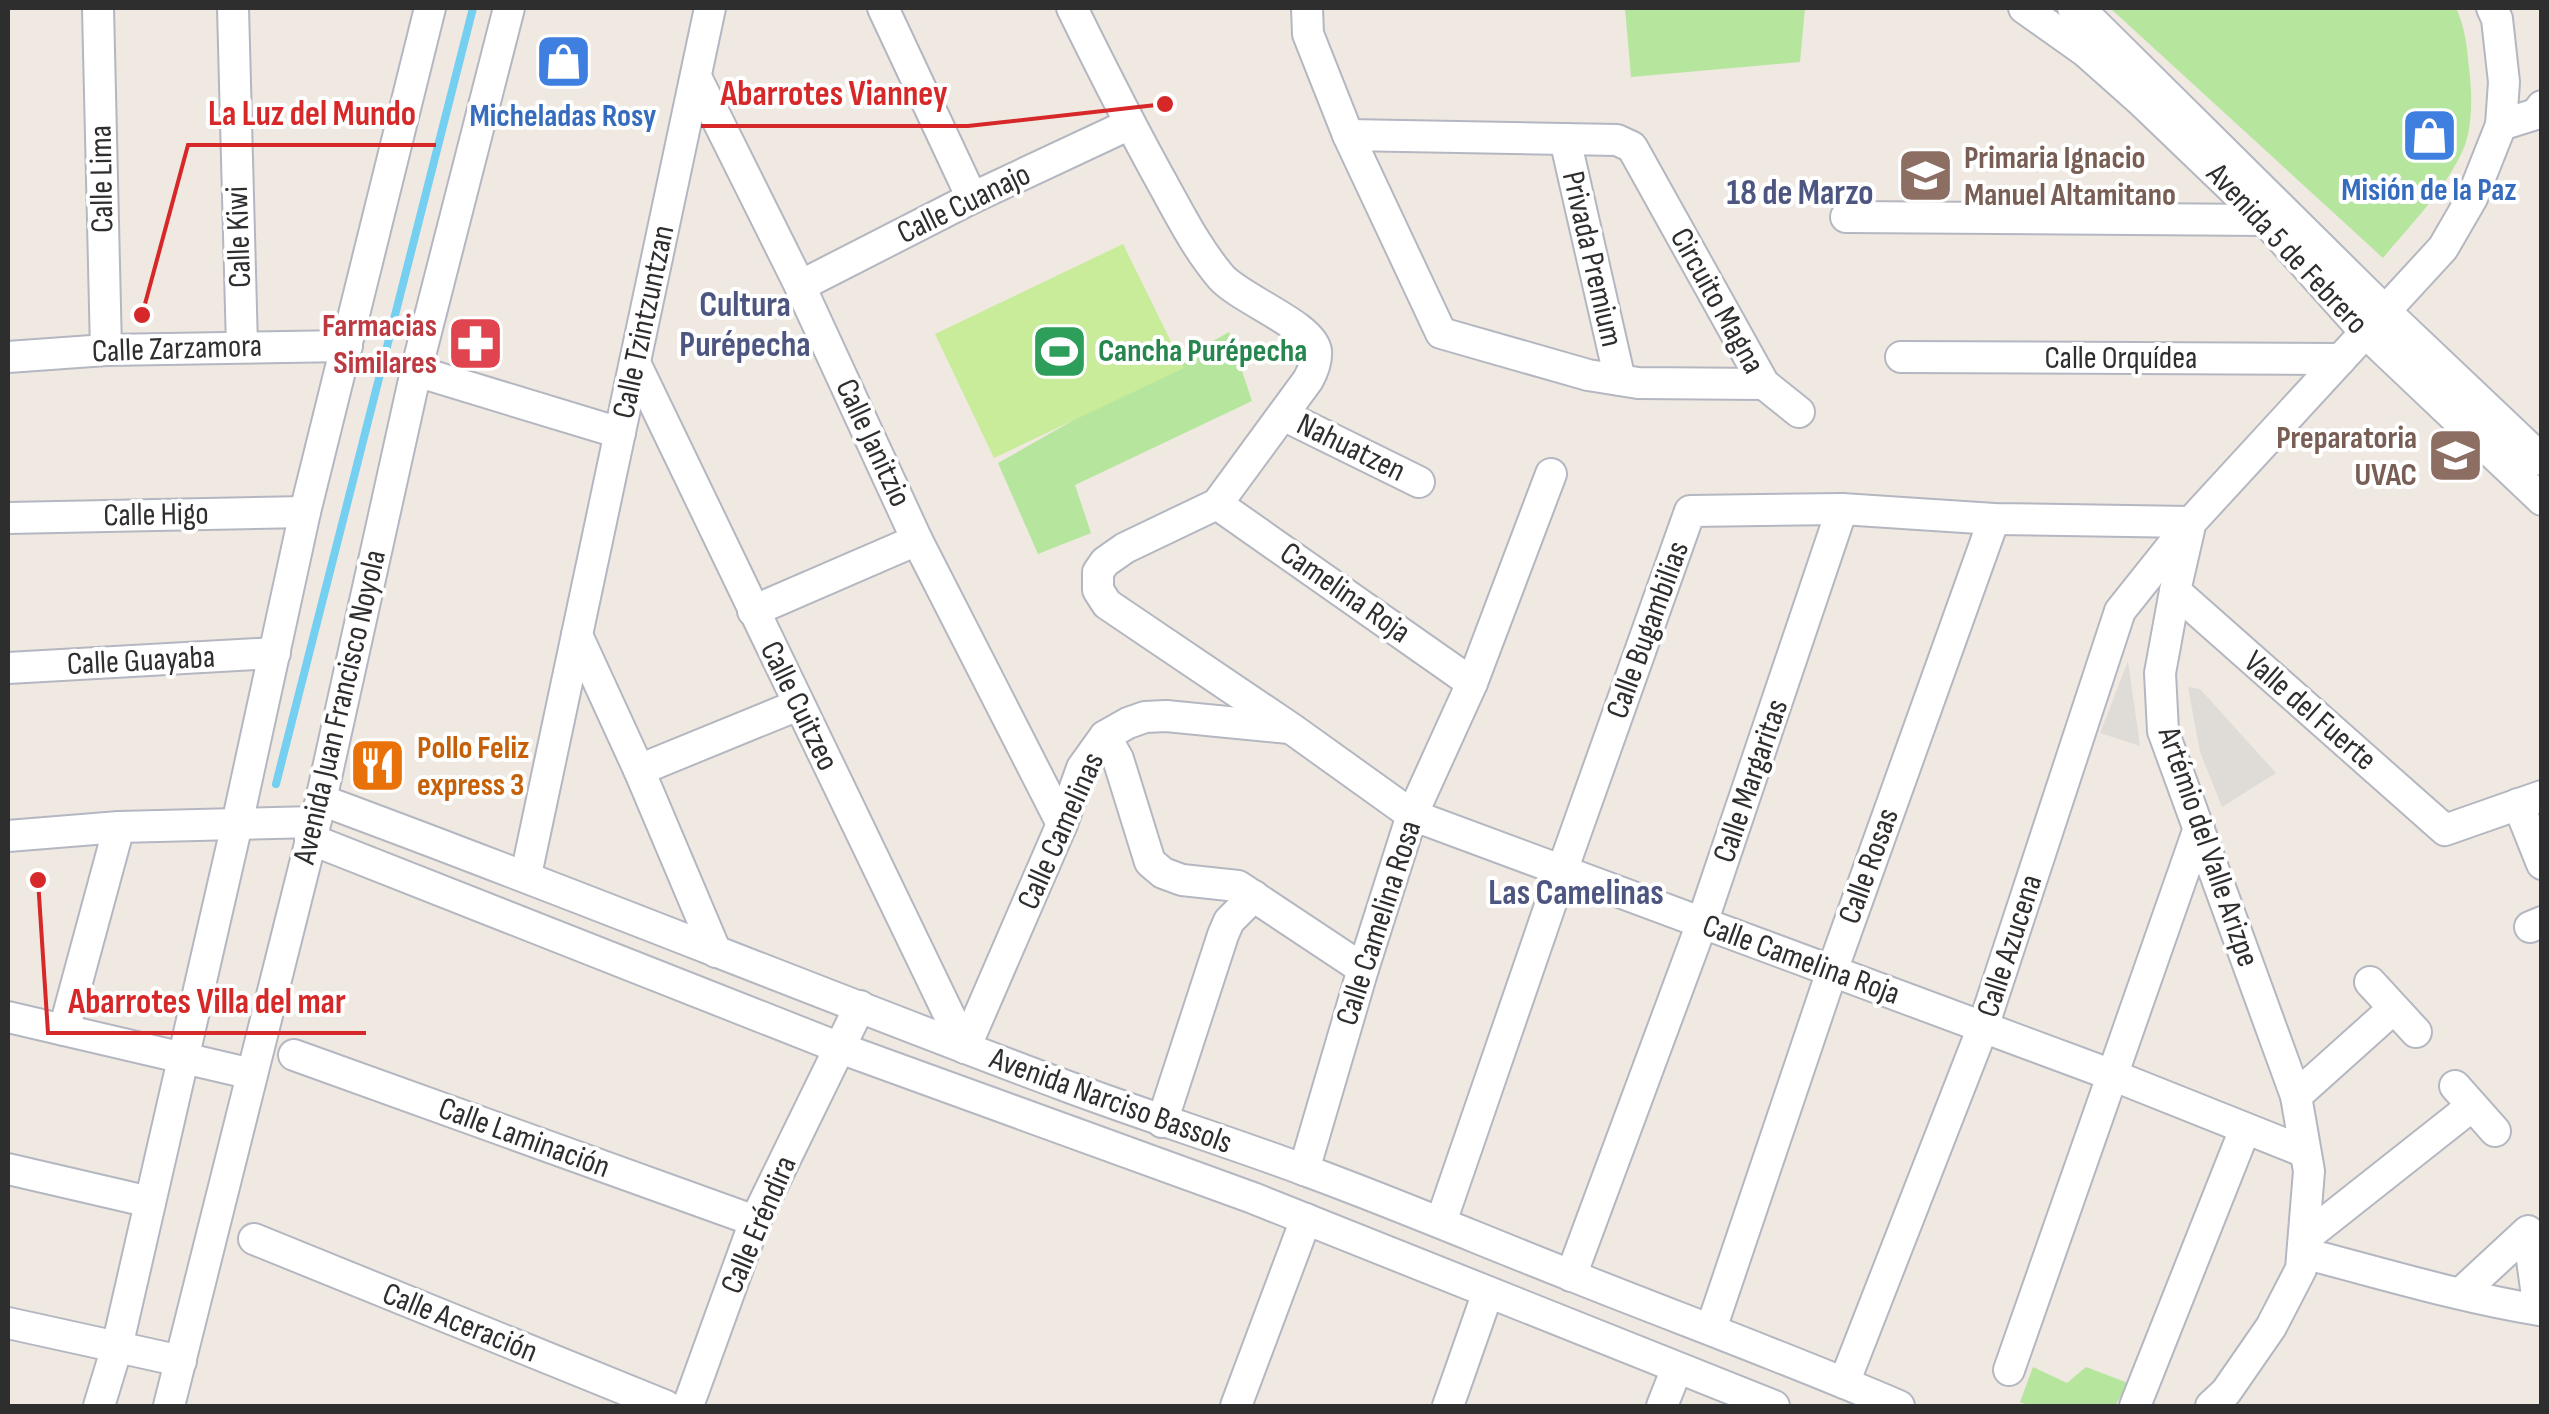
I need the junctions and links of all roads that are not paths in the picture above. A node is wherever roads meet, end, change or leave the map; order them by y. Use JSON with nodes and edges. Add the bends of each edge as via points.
{"nodes":[{"id":1,"x":98,"y":8,"type":"edge"},
{"id":2,"x":233,"y":8,"type":"edge"},
{"id":3,"x":430,"y":8,"type":"edge"},
{"id":4,"x":508,"y":8,"type":"edge"},
{"id":5,"x":710,"y":8,"type":"edge"},
{"id":6,"x":882,"y":8,"type":"edge"},
{"id":7,"x":1072,"y":8,"type":"edge"},
{"id":8,"x":1307,"y":8,"type":"edge"},
{"id":9,"x":2024,"y":8,"type":"edge"},
{"id":10,"x":2072,"y":8,"type":"edge"},
{"id":11,"x":2492,"y":8,"type":"edge"},
{"id":12,"x":696,"y":77,"type":"junction"},
{"id":13,"x":2540,"y":111,"type":"edge"},
{"id":14,"x":1130,"y":124,"type":"junction"},
{"id":15,"x":2501,"y":126,"type":"junction"},
{"id":16,"x":1348,"y":135,"type":"junction"},
{"id":17,"x":1565,"y":139,"type":"junction"},
{"id":18,"x":972,"y":198,"type":"junction"},
{"id":19,"x":1846,"y":217,"type":"dead end"},
{"id":20,"x":2265,"y":220,"type":"junction"},
{"id":21,"x":800,"y":286,"type":"junction"},
{"id":22,"x":2376,"y":323,"type":"junction"},
{"id":23,"x":347,"y":346,"type":"junction"},
{"id":24,"x":242,"y":347,"type":"junction"},
{"id":25,"x":106,"y":350,"type":"junction"},
{"id":26,"x":1901,"y":356,"type":"dead end"},
{"id":27,"x":8,"y":358,"type":"edge"},
{"id":28,"x":2341,"y":359,"type":"junction"},
{"id":29,"x":635,"y":363,"type":"junction"},
{"id":30,"x":416,"y":371,"type":"junction"},
{"id":31,"x":1620,"y":380,"type":"junction"},
{"id":32,"x":1764,"y":384,"type":"junction"},
{"id":33,"x":1799,"y":412,"type":"dead end"},
{"id":34,"x":1283,"y":414,"type":"junction"},
{"id":35,"x":620,"y":433,"type":"junction"},
{"id":36,"x":2539,"y":451,"type":"edge"},
{"id":37,"x":1551,"y":474,"type":"dead end"},
{"id":38,"x":1419,"y":482,"type":"dead end"},
{"id":39,"x":2542,"y":500,"type":"edge"},
{"id":40,"x":1217,"y":504,"type":"junction"},
{"id":41,"x":1842,"y":509,"type":"junction"},
{"id":42,"x":305,"y":512,"type":"junction"},
{"id":43,"x":8,"y":518,"type":"edge"},
{"id":44,"x":1994,"y":518,"type":"junction"},
{"id":45,"x":2191,"y":522,"type":"junction"},
{"id":46,"x":918,"y":540,"type":"junction"},
{"id":47,"x":2174,"y":591,"type":"junction"},
{"id":48,"x":753,"y":610,"type":"junction"},
{"id":49,"x":577,"y":635,"type":"junction"},
{"id":50,"x":275,"y":653,"type":"junction"},
{"id":51,"x":8,"y":668,"type":"edge"},
{"id":52,"x":1472,"y":683,"type":"junction"},
{"id":53,"x":798,"y":704,"type":"junction"},
{"id":54,"x":1292,"y":728,"type":"junction"},
{"id":55,"x":1105,"y":736,"type":"junction"},
{"id":56,"x":639,"y":770,"type":"junction"},
{"id":57,"x":2530,"y":800,"type":"edge"},
{"id":58,"x":1412,"y":816,"type":"junction"},
{"id":59,"x":315,"y":820,"type":"junction"},
{"id":60,"x":238,"y":824,"type":"junction"},
{"id":61,"x":1062,"y":824,"type":"junction"},
{"id":62,"x":118,"y":827,"type":"junction"},
{"id":63,"x":2199,"y":828,"type":"junction"},
{"id":64,"x":8,"y":836,"type":"edge"},
{"id":65,"x":2542,"y":864,"type":"edge"},
{"id":66,"x":1562,"y":871,"type":"junction"},
{"id":67,"x":526,"y":875,"type":"junction"},
{"id":68,"x":1254,"y":896,"type":"junction"},
{"id":69,"x":1702,"y":923,"type":"junction"},
{"id":70,"x":716,"y":952,"type":"junction"},
{"id":71,"x":1362,"y":969,"type":"junction"},
{"id":72,"x":1832,"y":971,"type":"junction"},
{"id":73,"x":2370,"y":982,"type":"dead end"},
{"id":74,"x":860,"y":1006,"type":"junction"},
{"id":75,"x":2393,"y":1008,"type":"junction"},
{"id":76,"x":8,"y":1017,"type":"edge"},
{"id":77,"x":1983,"y":1028,"type":"junction"},
{"id":78,"x":64,"y":1030,"type":"junction"},
{"id":79,"x":2416,"y":1032,"type":"dead end"},
{"id":80,"x":840,"y":1048,"type":"junction"},
{"id":81,"x":965,"y":1048,"type":"junction"},
{"id":82,"x":294,"y":1056,"type":"dead end"},
{"id":83,"x":183,"y":1058,"type":"junction"},
{"id":84,"x":252,"y":1074,"type":"junction"},
{"id":85,"x":2112,"y":1075,"type":"junction"},
{"id":86,"x":2296,"y":1096,"type":"junction"},
{"id":87,"x":1162,"y":1122,"type":"junction"},
{"id":88,"x":2245,"y":1128,"type":"junction"},
{"id":89,"x":2494,"y":1131,"type":"dead end"},
{"id":90,"x":2305,"y":1152,"type":"junction"},
{"id":91,"x":8,"y":1169,"type":"edge"},
{"id":92,"x":1304,"y":1170,"type":"junction"},
{"id":93,"x":150,"y":1202,"type":"junction"},
{"id":94,"x":1306,"y":1220,"type":"junction"},
{"id":95,"x":755,"y":1221,"type":"junction"},
{"id":96,"x":1441,"y":1222,"type":"junction"},
{"id":97,"x":254,"y":1239,"type":"dead end"},
{"id":98,"x":2304,"y":1245,"type":"junction"},
{"id":99,"x":1571,"y":1276,"type":"junction"},
{"id":100,"x":1488,"y":1292,"type":"junction"},
{"id":101,"x":2462,"y":1294,"type":"dead end"},
{"id":102,"x":8,"y":1323,"type":"edge"},
{"id":103,"x":1711,"y":1329,"type":"junction"},
{"id":104,"x":116,"y":1347,"type":"junction"},
{"id":105,"x":181,"y":1361,"type":"junction"},
{"id":106,"x":1677,"y":1368,"type":"junction"},
{"id":107,"x":2009,"y":1370,"type":"dead end"},
{"id":108,"x":1844,"y":1383,"type":"junction"},
{"id":109,"x":99,"y":1406,"type":"edge"},
{"id":110,"x":169,"y":1406,"type":"edge"},
{"id":111,"x":666,"y":1406,"type":"edge"},
{"id":112,"x":688,"y":1406,"type":"edge"},
{"id":113,"x":1236,"y":1406,"type":"edge"},
{"id":114,"x":1448,"y":1406,"type":"edge"},
{"id":115,"x":1662,"y":1406,"type":"edge"},
{"id":116,"x":1774,"y":1406,"type":"edge"},
{"id":117,"x":1898,"y":1406,"type":"edge"},
{"id":118,"x":2135,"y":1406,"type":"edge"},
{"id":119,"x":2211,"y":1406,"type":"edge"}],
"edges":[{"from":1,"to":25,"type":"street","name":"Calle Lima"},
{"from":2,"to":24,"type":"street","name":"Calle Kiwi"},
{"from":3,"to":23,"type":"street"},
{"from":4,"to":30,"type":"street","name":"Avenida Juan Francisco Noyola"},
{"from":5,"to":12,"type":"street","name":"Calle Tzintzuntzan"},
{"from":6,"to":18,"type":"street"},
{"from":7,"to":14,"type":"street"},
{"from":8,"to":16,"type":"street","name":"Circuito Magna","via":[[1308,34]]},
{"from":9,"to":20,"type":"street","name":"Avenida 5 de Febrero","via":[[2086,52]]},
{"from":10,"to":22,"type":"street","name":"Avenida 5 de Febrero","via":[[2093,22]]},
{"from":11,"to":15,"type":"street","name":"Artémio del Valle Arizpe","via":[[2504,82]]},
{"from":12,"to":21,"type":"street","name":"Calle Janitzio"},
{"from":12,"to":29,"type":"street","name":"Calle Tzintzuntzan"},
{"from":13,"to":15,"type":"street"},
{"from":14,"to":18,"type":"street","name":"Calle Cuanajo"},
{"from":14,"to":34,"type":"street","via":[[1224,281],[1308,334],[1316,348],[1308,380]]},
{"from":15,"to":22,"type":"street","name":"Artémio del Valle Arizpe","via":[[2444,248]]},
{"from":16,"to":17,"type":"street","name":"Circuito Magna"},
{"from":16,"to":31,"type":"street","name":"Circuito Magna","via":[[1441,333]]},
{"from":17,"to":31,"type":"street","name":"Privada Premium"},
{"from":17,"to":32,"type":"street","name":"Circuito Magna","via":[[1617,140],[1632,147]]},
{"from":18,"to":21,"type":"street","name":"Calle Cuanajo"},
{"from":19,"to":20,"type":"street"},
{"from":20,"to":22,"type":"street","name":"Avenida 5 de Febrero"},
{"from":21,"to":46,"type":"street","name":"Calle Janitzio"},
{"from":22,"to":28,"type":"street","name":"Artémio del Valle Arizpe"},
{"from":22,"to":36,"type":"street","name":"Avenida 5 de Febrero"},
{"from":22,"to":39,"type":"street","name":"Avenida 5 de Febrero"},
{"from":23,"to":24,"type":"street","name":"Calle Zarzamora"},
{"from":23,"to":42,"type":"street"},
{"from":24,"to":25,"type":"street","name":"Calle Zarzamora"},
{"from":25,"to":27,"type":"street","name":"Calle Zarzamora"},
{"from":26,"to":28,"type":"street","name":"Calle Orquídea"},
{"from":28,"to":45,"type":"street","name":"Artémio del Valle Arizpe"},
{"from":29,"to":35,"type":"street","name":"Calle Tzintzuntzan"},
{"from":29,"to":48,"type":"street","name":"Calle Cuitzeo"},
{"from":30,"to":35,"type":"street"},
{"from":30,"to":59,"type":"street","name":"Avenida Juan Francisco Noyola"},
{"from":31,"to":32,"type":"street","name":"Circuito Magna"},
{"from":32,"to":33,"type":"street"},
{"from":34,"to":38,"type":"street","name":"Nahuatzen"},
{"from":34,"to":40,"type":"street"},
{"from":35,"to":49,"type":"street","name":"Calle Tzintzuntzan"},
{"from":37,"to":52,"type":"street","name":"Calle Camelina Rosa"},
{"from":40,"to":52,"type":"street","name":"Camelina Roja"},
{"from":40,"to":54,"type":"street","name":"Calle Camelina Roja","via":[[1105,562],[1098,590],[1107,604]]},
{"from":41,"to":44,"type":"street","name":"Calle Bugambilias"},
{"from":41,"to":66,"type":"street","name":"Calle Bugambilias","via":[[1690,511]]},
{"from":41,"to":69,"type":"street","name":"Calle Margaritas"},
{"from":42,"to":43,"type":"street","name":"Calle Higo"},
{"from":42,"to":50,"type":"street"},
{"from":44,"to":45,"type":"street","name":"Calle Bugambilias"},
{"from":44,"to":72,"type":"street","name":"Calle Rosas"},
{"from":45,"to":47,"type":"street","name":"Artémio del Valle Arizpe"},
{"from":45,"to":77,"type":"street","name":"Calle Azucena","via":[[2120,611]]},
{"from":46,"to":48,"type":"street","name":"Calle Janitzio"},
{"from":46,"to":61,"type":"street","name":"Calle Janitzio"},
{"from":47,"to":57,"type":"street","name":"Valle del Fuerte","via":[[2445,830]]},
{"from":47,"to":63,"type":"street","name":"Artémio del Valle Arizpe","via":[[2160,673],[2163,730]]},
{"from":48,"to":53,"type":"street","name":"Calle Cuitzeo"},
{"from":49,"to":56,"type":"street"},
{"from":49,"to":67,"type":"street","name":"Calle Tzintzuntzan"},
{"from":50,"to":51,"type":"street","name":"Calle Guayaba"},
{"from":50,"to":60,"type":"street"},
{"from":52,"to":58,"type":"street","name":"Calle Camelina Rosa"},
{"from":53,"to":56,"type":"street"},
{"from":53,"to":81,"type":"street","name":"Calle Cuitzeo"},
{"from":54,"to":55,"type":"street","name":"Calle Camelinas","via":[[1166,716],[1144,717]]},
{"from":54,"to":58,"type":"street","name":"Calle Camelina Roja"},
{"from":55,"to":61,"type":"street","name":"Calle Camelinas","via":[[1082,768]]},
{"from":55,"to":68,"type":"street","via":[[1150,862],[1163,874],[1238,886]]},
{"from":56,"to":70,"type":"street"},
{"from":57,"to":65,"type":"street"},
{"from":58,"to":66,"type":"street","name":"Calle Camelina Roja"},
{"from":58,"to":71,"type":"street","name":"Calle Camelina Rosa"},
{"from":59,"to":60,"type":"street"},
{"from":59,"to":67,"type":"street","name":"Avenida Narciso Bassols"},
{"from":59,"to":80,"type":"street","name":"Avenida Narciso Bassols"},
{"from":59,"to":84,"type":"street","name":"Avenida Juan Francisco Noyola"},
{"from":60,"to":62,"type":"street"},
{"from":60,"to":83,"type":"street"},
{"from":61,"to":81,"type":"street","name":"Calle Camelinas"},
{"from":62,"to":64,"type":"street"},
{"from":62,"to":78,"type":"street"},
{"from":63,"to":85,"type":"street"},
{"from":63,"to":86,"type":"street","name":"Artémio del Valle Arizpe"},
{"from":66,"to":69,"type":"street","name":"Calle Camelina Roja"},
{"from":66,"to":96,"type":"street","name":"Calle Bugambilias"},
{"from":67,"to":70,"type":"street","name":"Avenida Narciso Bassols"},
{"from":68,"to":71,"type":"street"},
{"from":68,"to":87,"type":"street","via":[[1229,921]]},
{"from":69,"to":72,"type":"street","name":"Calle Camelina Roja"},
{"from":69,"to":99,"type":"street","name":"Calle Margaritas"},
{"from":70,"to":74,"type":"street","name":"Avenida Narciso Bassols"},
{"from":71,"to":92,"type":"street","name":"Calle Camelina Rosa"},
{"from":72,"to":77,"type":"street","name":"Calle Camelina Roja"},
{"from":72,"to":103,"type":"street","name":"Calle Rosas"},
{"from":73,"to":75,"type":"street"},
{"from":74,"to":80,"type":"street","name":"Calle Eréndira"},
{"from":74,"to":81,"type":"street","name":"Avenida Narciso Bassols"},
{"from":75,"to":79,"type":"street"},
{"from":75,"to":86,"type":"street"},
{"from":76,"to":78,"type":"street"},
{"from":77,"to":85,"type":"street","name":"Calle Camelina Roja"},
{"from":77,"to":108,"type":"street","name":"Calle Azucena"},
{"from":78,"to":83,"type":"street"},
{"from":80,"to":94,"type":"street","name":"Avenida Narciso Bassols"},
{"from":80,"to":95,"type":"street","name":"Calle Eréndira"},
{"from":81,"to":87,"type":"street","name":"Avenida Narciso Bassols"},
{"from":82,"to":95,"type":"street","name":"Calle Laminación"},
{"from":83,"to":84,"type":"street"},
{"from":83,"to":93,"type":"street"},
{"from":84,"to":105,"type":"street","name":"Avenida Juan Francisco Noyola"},
{"from":85,"to":88,"type":"street","name":"Calle Camelina Roja"},
{"from":85,"to":107,"type":"street"},
{"from":86,"to":90,"type":"street","name":"Artémio del Valle Arizpe"},
{"from":87,"to":92,"type":"street","name":"Avenida Narciso Bassols"},
{"from":88,"to":90,"type":"street","name":"Calle Camelina Roja"},
{"from":88,"to":118,"type":"street"},
{"from":89,"to":98,"type":"street","via":[[2464,1096]]},
{"from":90,"to":98,"type":"street","name":"Artémio del Valle Arizpe"},
{"from":91,"to":93,"type":"street"},
{"from":92,"to":96,"type":"street","name":"Avenida Narciso Bassols"},
{"from":93,"to":104,"type":"street"},
{"from":94,"to":100,"type":"street","name":"Avenida Narciso Bassols"},
{"from":94,"to":113,"type":"street"},
{"from":95,"to":112,"type":"street","name":"Calle Eréndira"},
{"from":96,"to":99,"type":"street","name":"Avenida Narciso Bassols"},
{"from":97,"to":111,"type":"street","name":"Calle Aceración"},
{"from":98,"to":101,"type":"street"},
{"from":98,"to":119,"type":"street","name":"Artémio del Valle Arizpe","via":[[2300,1270],[2271,1327]]},
{"from":99,"to":103,"type":"street","name":"Avenida Narciso Bassols"},
{"from":100,"to":106,"type":"street","name":"Avenida Narciso Bassols"},
{"from":100,"to":114,"type":"street"},
{"from":102,"to":104,"type":"street"},
{"from":103,"to":108,"type":"street","name":"Avenida Narciso Bassols"},
{"from":104,"to":105,"type":"street"},
{"from":104,"to":109,"type":"street"},
{"from":105,"to":110,"type":"street","name":"Avenida Juan Francisco Noyola"},
{"from":106,"to":115,"type":"street"},
{"from":106,"to":116,"type":"street","name":"Avenida Narciso Bassols"},
{"from":108,"to":117,"type":"street","name":"Avenida Narciso Bassols"}]}
